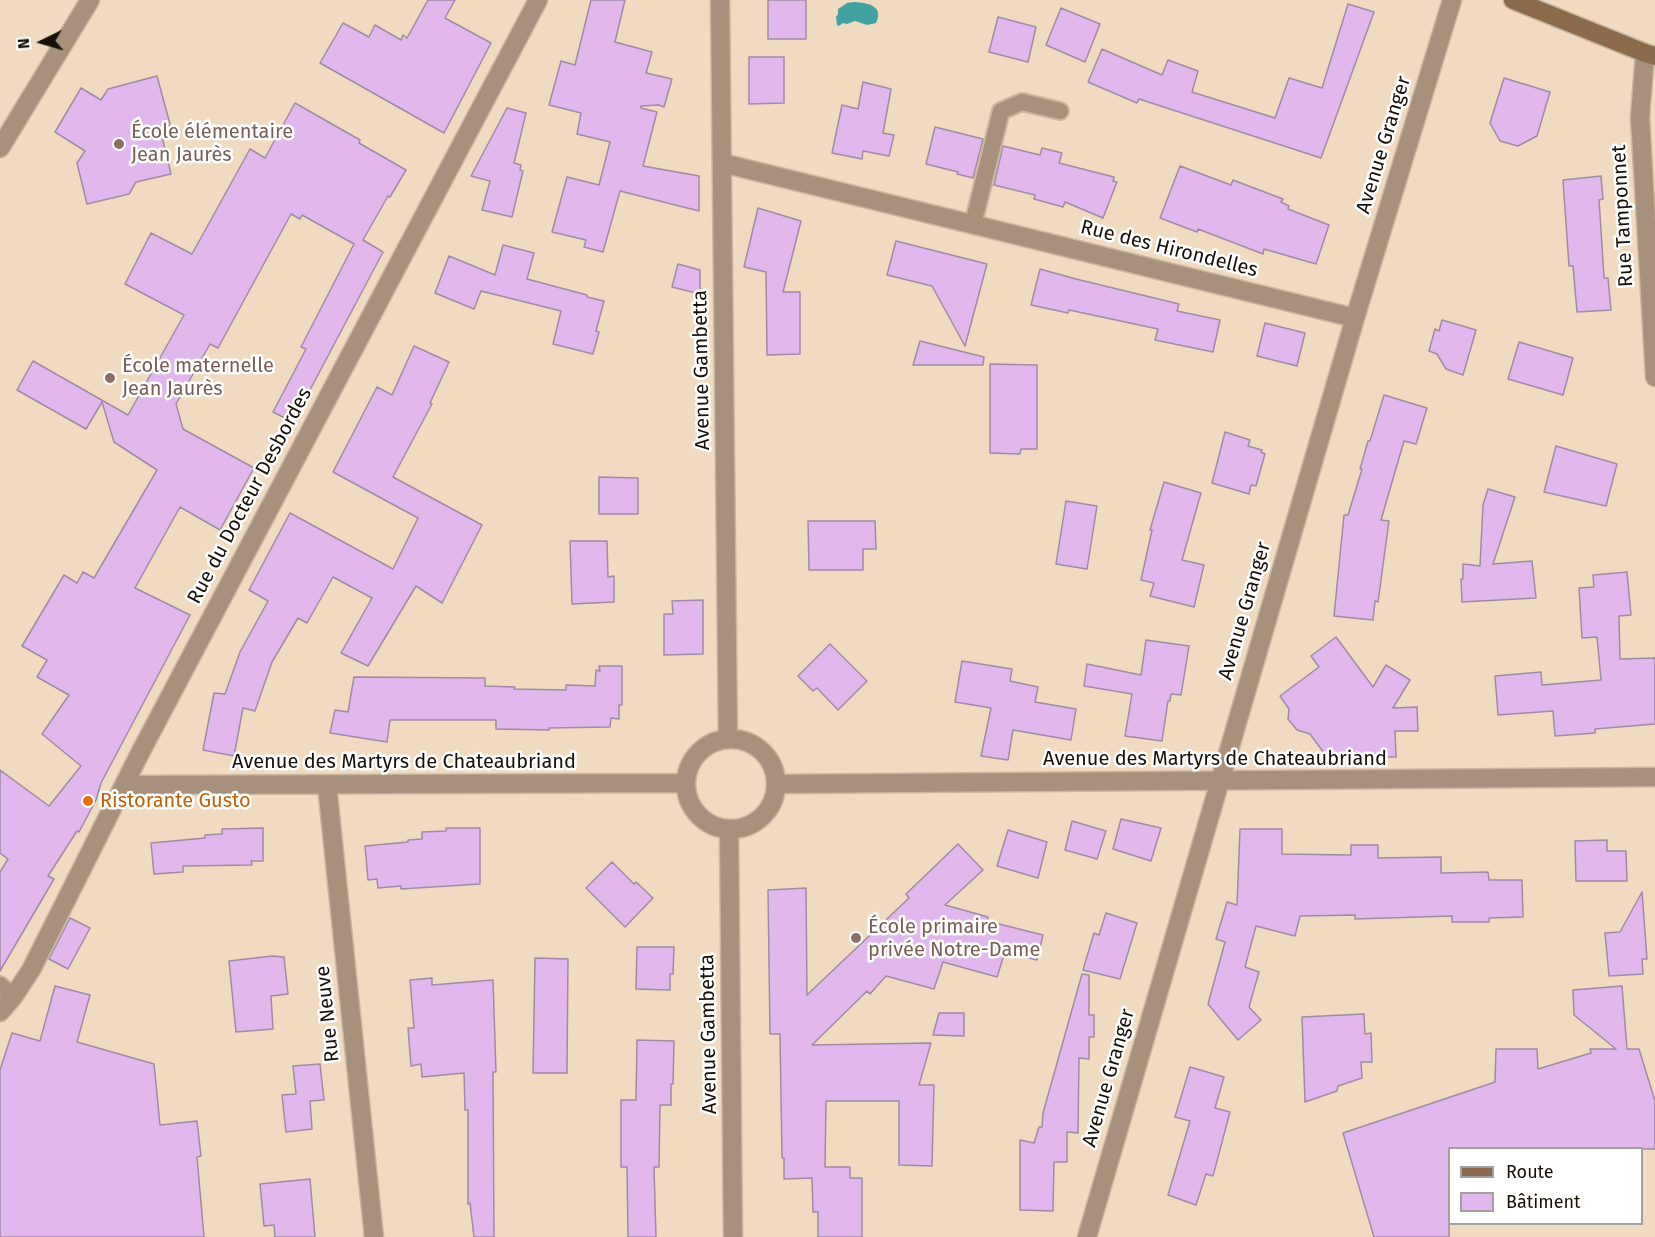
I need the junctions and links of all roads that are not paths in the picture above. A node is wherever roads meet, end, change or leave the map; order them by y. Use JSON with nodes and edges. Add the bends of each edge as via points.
{"nodes":[{"id":1,"x":90,"y":0,"type":"edge"},
{"id":2,"x":538,"y":0,"type":"edge"},
{"id":3,"x":720,"y":0,"type":"edge"},
{"id":4,"x":1452,"y":0,"type":"edge"},
{"id":5,"x":1513,"y":0,"type":"edge"},
{"id":6,"x":1650,"y":55,"type":"edge"},
{"id":7,"x":1060,"y":111,"type":"dead end"},
{"id":8,"x":0,"y":148,"type":"edge"},
{"id":9,"x":722,"y":163,"type":"junction"},
{"id":10,"x":973,"y":224,"type":"junction"},
{"id":11,"x":1355,"y":318,"type":"junction"},
{"id":12,"x":1655,"y":377,"type":"edge"},
{"id":13,"x":728,"y":739,"type":"junction"},
{"id":14,"x":1655,"y":777,"type":"edge"},
{"id":15,"x":1219,"y":782,"type":"junction"},
{"id":16,"x":685,"y":783,"type":"junction"},
{"id":17,"x":776,"y":784,"type":"junction"},
{"id":18,"x":124,"y":785,"type":"junction"},
{"id":19,"x":327,"y":786,"type":"junction"},
{"id":20,"x":729,"y":830,"type":"junction"},
{"id":21,"x":7,"y":991,"type":"edge"},
{"id":22,"x":0,"y":1012,"type":"edge"},
{"id":23,"x":374,"y":1237,"type":"edge"},
{"id":24,"x":733,"y":1237,"type":"edge"},
{"id":25,"x":1087,"y":1237,"type":"edge"}],
"edges":[{"from":1,"to":8,"type":"street"},
{"from":2,"to":18,"type":"street","name":"Rue du Docteur Desbordes"},
{"from":3,"to":9,"type":"street","name":"Avenue Gambetta"},
{"from":4,"to":11,"type":"street","name":"Avenue Granger"},
{"from":5,"to":6,"type":"street"},
{"from":6,"to":12,"type":"street","name":"Rue Tamponnet","via":[[1640,117]]},
{"from":7,"to":10,"type":"lane","via":[[1022,102],[1001,111]]},
{"from":9,"to":10,"type":"street","name":"Rue des Hirondelles"},
{"from":9,"to":13,"type":"street","name":"Avenue Gambetta"},
{"from":10,"to":11,"type":"street","name":"Rue des Hirondelles"},
{"from":11,"to":15,"type":"street","name":"Avenue Granger"},
{"from":13,"to":16,"type":"street","via":[[712,743],[698,753],[688,767]]},
{"from":13,"to":17,"type":"street","via":[[749,742],[758,748],[771,764]]},
{"from":14,"to":15,"type":"street","name":"Avenue des Martyrs de Chateaubriand"},
{"from":15,"to":17,"type":"street","name":"Avenue des Martyrs de Chateaubriand"},
{"from":15,"to":25,"type":"street","name":"Avenue Granger"},
{"from":16,"to":19,"type":"street","name":"Avenue des Martyrs de Chateaubriand"},
{"from":16,"to":20,"type":"street","via":[[690,806],[698,816],[717,828]]},
{"from":17,"to":20,"type":"street","via":[[775,796],[762,817],[741,829]]},
{"from":18,"to":19,"type":"street","name":"Avenue des Martyrs de Chateaubriand"},
{"from":18,"to":21,"type":"street","name":"Rue du Docteur Desbordes","via":[[31,970]]},
{"from":19,"to":23,"type":"street","name":"Rue Neuve"},
{"from":20,"to":24,"type":"street","name":"Avenue Gambetta"},
{"from":21,"to":22,"type":"street","name":"Rue du Docteur Desbordes"}]}
